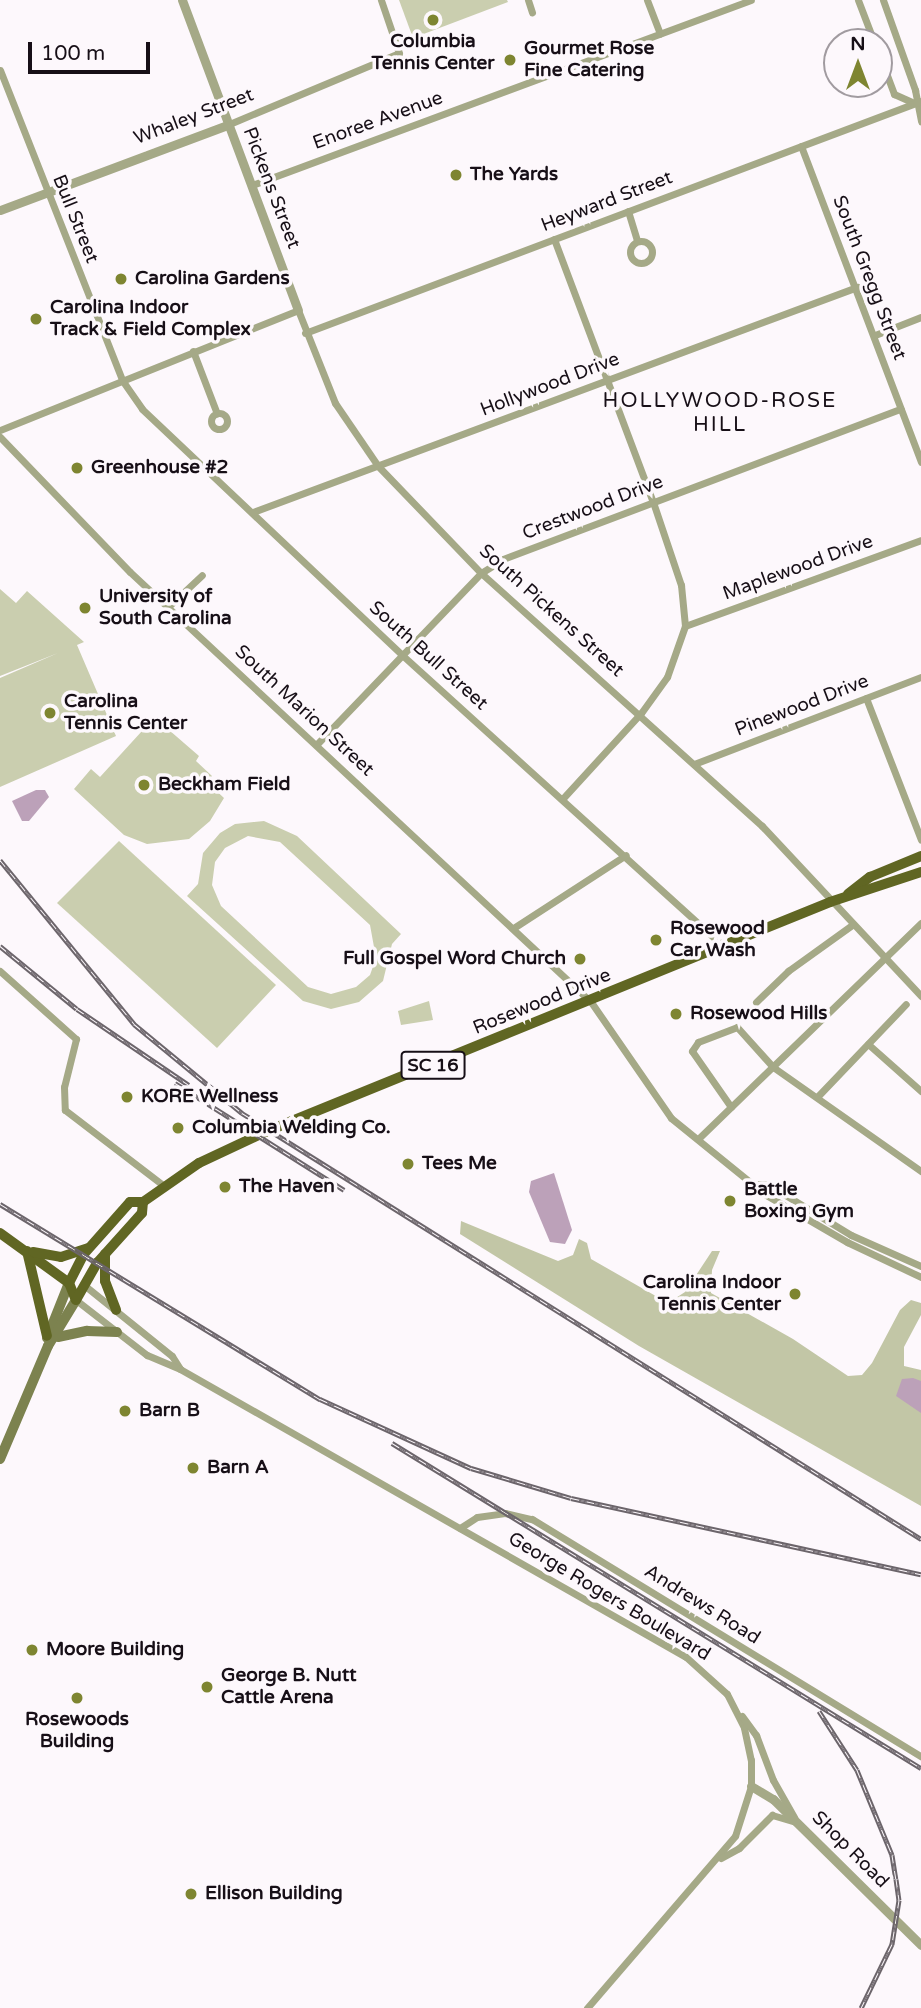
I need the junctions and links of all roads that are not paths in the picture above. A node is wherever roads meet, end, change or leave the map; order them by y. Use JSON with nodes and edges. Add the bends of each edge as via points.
{"nodes":[{"id":1,"x":182,"y":0,"type":"edge"},
{"id":2,"x":381,"y":0,"type":"edge"},
{"id":3,"x":528,"y":0,"type":"edge"},
{"id":4,"x":647,"y":0,"type":"edge"},
{"id":5,"x":751,"y":0,"type":"edge"},
{"id":6,"x":858,"y":0,"type":"edge"},
{"id":7,"x":883,"y":0,"type":"edge"},
{"id":8,"x":532,"y":12,"type":"dead end"},
{"id":9,"x":869,"y":28,"type":"edge"},
{"id":10,"x":660,"y":34,"type":"junction"},
{"id":11,"x":0,"y":70,"type":"edge"},
{"id":12,"x":893,"y":91,"type":"edge"},
{"id":13,"x":918,"y":102,"type":"edge"},
{"id":14,"x":921,"y":121,"type":"edge"},
{"id":15,"x":227,"y":125,"type":"junction"},
{"id":16,"x":801,"y":146,"type":"junction"},
{"id":17,"x":252,"y":185,"type":"junction"},
{"id":18,"x":47,"y":192,"type":"junction"},
{"id":19,"x":0,"y":210,"type":"edge"},
{"id":20,"x":628,"y":211,"type":"junction"},
{"id":21,"x":554,"y":239,"type":"junction"},
{"id":22,"x":637,"y":241,"type":"dead end"},
{"id":23,"x":857,"y":287,"type":"junction"},
{"id":24,"x":299,"y":310,"type":"junction"},
{"id":25,"x":921,"y":317,"type":"edge"},
{"id":26,"x":305,"y":333,"type":"junction"},
{"id":27,"x":874,"y":335,"type":"junction"},
{"id":28,"x":193,"y":351,"type":"junction"},
{"id":29,"x":122,"y":380,"type":"junction"},
{"id":30,"x":608,"y":380,"type":"junction"},
{"id":31,"x":901,"y":409,"type":"junction"},
{"id":32,"x":217,"y":414,"type":"dead end"},
{"id":33,"x":0,"y":430,"type":"edge"},
{"id":34,"x":0,"y":437,"type":"edge"},
{"id":35,"x":921,"y":462,"type":"edge"},
{"id":36,"x":378,"y":466,"type":"junction"},
{"id":37,"x":653,"y":502,"type":"junction"},
{"id":38,"x":253,"y":512,"type":"junction"},
{"id":39,"x":921,"y":540,"type":"edge"},
{"id":40,"x":481,"y":573,"type":"junction"},
{"id":41,"x":202,"y":575,"type":"dead end"},
{"id":42,"x":169,"y":606,"type":"junction"},
{"id":43,"x":685,"y":626,"type":"junction"},
{"id":44,"x":401,"y":654,"type":"junction"},
{"id":45,"x":921,"y":677,"type":"edge"},
{"id":46,"x":866,"y":698,"type":"junction"},
{"id":47,"x":641,"y":713,"type":"junction"},
{"id":48,"x":317,"y":743,"type":"junction"},
{"id":49,"x":694,"y":764,"type":"junction"},
{"id":50,"x":563,"y":798,"type":"junction"},
{"id":51,"x":921,"y":840,"type":"edge"},
{"id":52,"x":626,"y":855,"type":"junction"},
{"id":53,"x":921,"y":856,"type":"edge"},
{"id":54,"x":921,"y":872,"type":"edge"},
{"id":55,"x":846,"y":895,"type":"junction"},
{"id":56,"x":830,"y":902,"type":"junction"},
{"id":57,"x":921,"y":923,"type":"edge"},
{"id":58,"x":852,"y":925,"type":"junction"},
{"id":59,"x":515,"y":927,"type":"junction"},
{"id":60,"x":723,"y":946,"type":"junction"},
{"id":61,"x":885,"y":959,"type":"junction"},
{"id":62,"x":0,"y":971,"type":"edge"},
{"id":63,"x":921,"y":996,"type":"edge"},
{"id":64,"x":591,"y":1002,"type":"junction"},
{"id":65,"x":756,"y":1002,"type":"dead end"},
{"id":66,"x":906,"y":1004,"type":"dead end"},
{"id":67,"x":868,"y":1044,"type":"junction"},
{"id":68,"x":773,"y":1067,"type":"junction"},
{"id":69,"x":921,"y":1091,"type":"edge"},
{"id":70,"x":818,"y":1096,"type":"junction"},
{"id":71,"x":731,"y":1107,"type":"junction"},
{"id":72,"x":699,"y":1138,"type":"junction"},
{"id":73,"x":921,"y":1171,"type":"edge"},
{"id":74,"x":758,"y":1184,"type":"junction"},
{"id":75,"x":164,"y":1186,"type":"junction"},
{"id":76,"x":143,"y":1202,"type":"junction"},
{"id":77,"x":0,"y":1233,"type":"edge"},
{"id":78,"x":90,"y":1247,"type":"junction"},
{"id":79,"x":27,"y":1251,"type":"junction"},
{"id":80,"x":105,"y":1254,"type":"junction"},
{"id":81,"x":921,"y":1266,"type":"edge"},
{"id":82,"x":921,"y":1277,"type":"edge"},
{"id":83,"x":69,"y":1283,"type":"junction"},
{"id":84,"x":84,"y":1285,"type":"junction"},
{"id":85,"x":76,"y":1300,"type":"junction"},
{"id":86,"x":116,"y":1310,"type":"junction"},
{"id":87,"x":117,"y":1332,"type":"junction"},
{"id":88,"x":51,"y":1340,"type":"junction"},
{"id":89,"x":180,"y":1368,"type":"junction"},
{"id":90,"x":0,"y":1459,"type":"edge"},
{"id":91,"x":460,"y":1528,"type":"junction"},
{"id":92,"x":731,"y":1702,"type":"junction"},
{"id":93,"x":921,"y":1756,"type":"edge"},
{"id":94,"x":751,"y":1786,"type":"junction"},
{"id":95,"x":798,"y":1824,"type":"junction"},
{"id":96,"x":717,"y":1860,"type":"junction"},
{"id":97,"x":921,"y":1945,"type":"edge"},
{"id":98,"x":587,"y":2008,"type":"edge"}],
"edges":[{"from":1,"to":15,"type":"street","name":"Pickens Street"},
{"from":2,"to":15,"type":"street","name":"Whaley Street","via":[[399,53]]},
{"from":3,"to":8,"type":"street"},
{"from":4,"to":10,"type":"street"},
{"from":5,"to":10,"type":"street","name":"Enoree Avenue"},
{"from":6,"to":9,"type":"street"},
{"from":7,"to":13,"type":"street"},
{"from":10,"to":17,"type":"street","name":"Enoree Avenue"},
{"from":11,"to":18,"type":"street","name":"Bull Street"},
{"from":12,"to":13,"type":"street"},
{"from":13,"to":14,"type":"street"},
{"from":13,"to":16,"type":"street","name":"Heyward Street"},
{"from":15,"to":17,"type":"street","name":"Pickens Street"},
{"from":15,"to":18,"type":"street","name":"Whaley Street"},
{"from":16,"to":20,"type":"street","name":"Heyward Street"},
{"from":16,"to":23,"type":"street","name":"South Gregg Street"},
{"from":17,"to":24,"type":"street","name":"Pickens Street"},
{"from":18,"to":19,"type":"street","name":"Whaley Street"},
{"from":18,"to":29,"type":"street","name":"Bull Street"},
{"from":20,"to":21,"type":"street","name":"Heyward Street"},
{"from":20,"to":22,"type":"street"},
{"from":21,"to":26,"type":"street","name":"Heyward Street"},
{"from":21,"to":30,"type":"street"},
{"from":23,"to":27,"type":"street","name":"South Gregg Street"},
{"from":23,"to":30,"type":"street","name":"Hollywood Drive"},
{"from":24,"to":26,"type":"street","name":"South Pickens Street"},
{"from":24,"to":28,"type":"street"},
{"from":25,"to":27,"type":"street"},
{"from":26,"to":36,"type":"street","name":"South Pickens Street","via":[[335,402]]},
{"from":27,"to":31,"type":"street","name":"South Gregg Street"},
{"from":28,"to":29,"type":"street"},
{"from":28,"to":32,"type":"street"},
{"from":29,"to":33,"type":"street"},
{"from":29,"to":38,"type":"street","name":"South Bull Street","via":[[142,410]]},
{"from":30,"to":36,"type":"street","name":"Hollywood Drive"},
{"from":30,"to":37,"type":"street"},
{"from":31,"to":35,"type":"street","name":"South Gregg Street"},
{"from":31,"to":37,"type":"street","name":"Crestwood Drive"},
{"from":34,"to":42,"type":"street","name":"South Marion Street","via":[[62,505]]},
{"from":36,"to":38,"type":"street","name":"Hollywood Drive"},
{"from":36,"to":40,"type":"street","name":"South Pickens Street"},
{"from":37,"to":40,"type":"street","name":"Crestwood Drive","via":[[503,559]]},
{"from":37,"to":43,"type":"street","via":[[681,585]]},
{"from":38,"to":44,"type":"street","name":"South Bull Street"},
{"from":39,"to":43,"type":"street","name":"Maplewood Drive"},
{"from":40,"to":44,"type":"street","name":"Crestwood Drive"},
{"from":40,"to":47,"type":"street","name":"South Pickens Street"},
{"from":41,"to":42,"type":"street"},
{"from":42,"to":48,"type":"street","name":"South Marion Street"},
{"from":43,"to":47,"type":"street","via":[[667,677]]},
{"from":44,"to":48,"type":"street","name":"Crestwood Drive"},
{"from":44,"to":50,"type":"street","name":"South Bull Street"},
{"from":45,"to":46,"type":"street","name":"Pinewood Drive"},
{"from":46,"to":49,"type":"street","name":"Pinewood Drive"},
{"from":46,"to":51,"type":"street"},
{"from":47,"to":49,"type":"street","name":"South Pickens Street"},
{"from":47,"to":50,"type":"street"},
{"from":48,"to":59,"type":"street","name":"South Marion Street"},
{"from":49,"to":56,"type":"street","name":"South Pickens Street","via":[[762,826]]},
{"from":50,"to":52,"type":"street","name":"South Bull Street"},
{"from":52,"to":59,"type":"street"},
{"from":52,"to":60,"type":"street","name":"South Bull Street"},
{"from":53,"to":55,"type":"main road","name":"Rosewood Drive","number":"SC 16","via":[[870,877]]},
{"from":54,"to":55,"type":"main road","name":"Rosewood Drive","number":"SC 16","via":[[877,890]]},
{"from":55,"to":56,"type":"main road","name":"Rosewood Drive","number":"SC 16"},
{"from":56,"to":58,"type":"street"},
{"from":56,"to":60,"type":"main road","name":"Rosewood Drive","number":"SC 16"},
{"from":57,"to":61,"type":"street"},
{"from":58,"to":61,"type":"street"},
{"from":58,"to":65,"type":"street","via":[[788,971]]},
{"from":59,"to":64,"type":"street","name":"South Marion Street"},
{"from":60,"to":64,"type":"main road","name":"Rosewood Drive","number":"SC 16"},
{"from":61,"to":63,"type":"street"},
{"from":61,"to":68,"type":"street"},
{"from":62,"to":75,"type":"street","via":[[76,1039],[64,1087],[65,1110]]},
{"from":64,"to":72,"type":"street","name":"South Marion Street","via":[[671,1118]]},
{"from":64,"to":75,"type":"main road","name":"Rosewood Drive","number":"SC 16","via":[[265,1132]]},
{"from":66,"to":67,"type":"street"},
{"from":67,"to":69,"type":"street"},
{"from":67,"to":70,"type":"street"},
{"from":68,"to":70,"type":"street"},
{"from":68,"to":71,"type":"street"},
{"from":68,"to":71,"type":"street","via":[[737,1027],[698,1042],[692,1057]]},
{"from":70,"to":73,"type":"street"},
{"from":71,"to":72,"type":"street"},
{"from":72,"to":74,"type":"street","name":"South Marion Street"},
{"from":74,"to":81,"type":"street","via":[[769,1185],[851,1235]]},
{"from":74,"to":82,"type":"street","via":[[766,1195],[847,1242]]},
{"from":75,"to":76,"type":"main road","name":"Rosewood Drive","number":"SC 16"},
{"from":76,"to":78,"type":"main road","name":"Rosewood Drive","number":"SC 16","via":[[130,1202]]},
{"from":76,"to":80,"type":"main road","name":"Rosewood Drive","number":"SC 16","via":[[142,1213]]},
{"from":77,"to":79,"type":"main road"},
{"from":78,"to":79,"type":"main road","via":[[61,1257]]},
{"from":78,"to":83,"type":"main road","name":"Rosewood Drive","number":"SC 16"},
{"from":79,"to":83,"type":"main road"},
{"from":79,"to":88,"type":"main road"},
{"from":80,"to":84,"type":"main road","name":"Rosewood Drive","number":"SC 16"},
{"from":80,"to":86,"type":"main road","via":[[105,1281]]},
{"from":83,"to":84,"type":"main road"},
{"from":83,"to":85,"type":"main road"},
{"from":83,"to":88,"type":"main road","name":"Rosewood Drive","number":"SC 16"},
{"from":84,"to":85,"type":"main road","name":"Rosewood Drive"},
{"from":84,"to":86,"type":"street","name":"George Rogers Boulevard"},
{"from":85,"to":87,"type":"street","name":"George Rogers Boulevard"},
{"from":85,"to":88,"type":"main road","name":"Rosewood Drive"},
{"from":86,"to":89,"type":"street","name":"George Rogers Boulevard","via":[[172,1356]]},
{"from":87,"to":88,"type":"main road","via":[[87,1331]]},
{"from":87,"to":89,"type":"street","name":"George Rogers Boulevard","via":[[147,1355]]},
{"from":88,"to":90,"type":"main road","name":"Rosewood Drive"},
{"from":89,"to":91,"type":"street","name":"George Rogers Boulevard"},
{"from":91,"to":92,"type":"street","name":"George Rogers Boulevard","via":[[686,1657],[714,1679]]},
{"from":91,"to":93,"type":"street","name":"Andrews Road","via":[[477,1517],[505,1513],[532,1519]]},
{"from":92,"to":94,"type":"street","name":"George Rogers Boulevard","via":[[749,1745]]},
{"from":92,"to":95,"type":"street","via":[[757,1735],[773,1780]]},
{"from":94,"to":95,"type":"street","name":"Shop Road","via":[[760,1788]]},
{"from":94,"to":96,"type":"street","name":"George Rogers Boulevard","via":[[735,1836]]},
{"from":95,"to":96,"type":"street","via":[[772,1815],[739,1848]]},
{"from":95,"to":97,"type":"street","name":"Shop Road"},
{"from":96,"to":98,"type":"street","name":"George Rogers Boulevard"}]}
